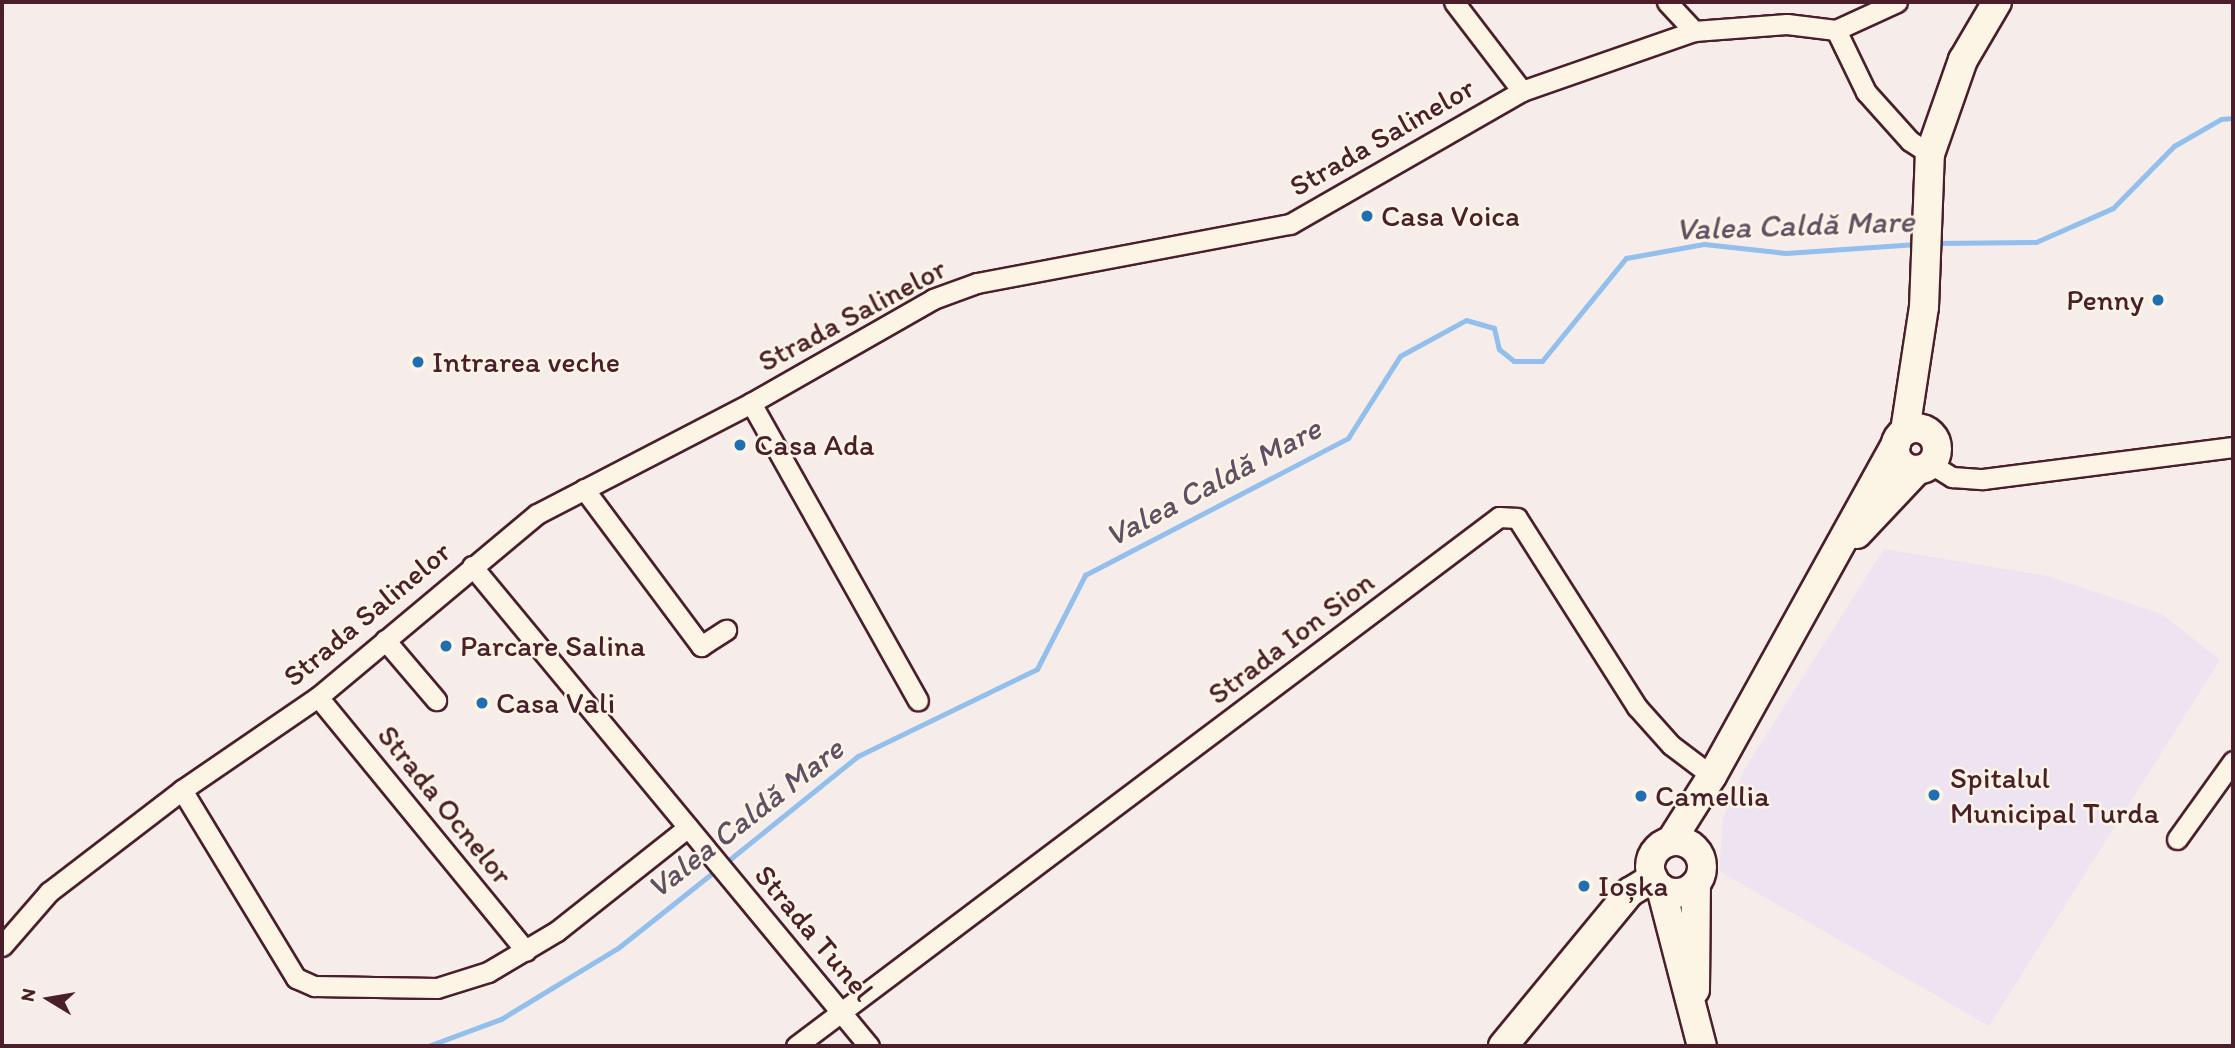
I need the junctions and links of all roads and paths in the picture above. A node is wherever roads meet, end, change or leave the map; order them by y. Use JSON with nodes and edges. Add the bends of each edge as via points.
{"nodes":[{"id":1,"x":1454,"y":2,"type":"edge"},
{"id":2,"x":1667,"y":2,"type":"edge"},
{"id":3,"x":1898,"y":2,"type":"edge"},
{"id":4,"x":1997,"y":2,"type":"edge"},
{"id":5,"x":1836,"y":30,"type":"junction"},
{"id":6,"x":1694,"y":31,"type":"junction"},
{"id":7,"x":1522,"y":91,"type":"junction"},
{"id":8,"x":1930,"y":155,"type":"junction"},
{"id":9,"x":1924,"y":307,"type":"junction"},
{"id":10,"x":751,"y":403,"type":"junction"},
{"id":11,"x":1933,"y":436,"type":"junction"},
{"id":12,"x":1900,"y":437,"type":"junction"},
{"id":13,"x":2233,"y":447,"type":"edge"},
{"id":14,"x":1924,"y":467,"type":"junction"},
{"id":15,"x":584,"y":489,"type":"junction"},
{"id":16,"x":1843,"y":543,"type":"junction"},
{"id":17,"x":472,"y":566,"type":"junction"},
{"id":18,"x":726,"y":630,"type":"dead end"},
{"id":19,"x":385,"y":640,"type":"junction"},
{"id":20,"x":318,"y":696,"type":"junction"},
{"id":21,"x":918,"y":700,"type":"dead end"},
{"id":22,"x":436,"y":701,"type":"dead end"},
{"id":23,"x":2233,"y":761,"type":"edge"},
{"id":24,"x":1714,"y":771,"type":"junction"},
{"id":25,"x":183,"y":790,"type":"junction"},
{"id":26,"x":688,"y":828,"type":"junction"},
{"id":27,"x":2177,"y":839,"type":"dead end"},
{"id":28,"x":1683,"y":845,"type":"junction"},
{"id":29,"x":1657,"y":883,"type":"junction"},
{"id":30,"x":1696,"y":884,"type":"junction"},
{"id":31,"x":2,"y":946,"type":"edge"},
{"id":32,"x":526,"y":951,"type":"junction"},
{"id":33,"x":1694,"y":1006,"type":"junction"},
{"id":34,"x":841,"y":1012,"type":"junction"},
{"id":35,"x":796,"y":1046,"type":"edge"},
{"id":36,"x":869,"y":1046,"type":"edge"},
{"id":37,"x":1503,"y":1046,"type":"edge"},
{"id":38,"x":1702,"y":1046,"type":"edge"}],
"edges":[{"from":1,"to":7,"type":"street"},
{"from":2,"to":6,"type":"street"},
{"from":3,"to":5,"type":"street"},
{"from":4,"to":8,"type":"main road","via":[[1963,60]]},
{"from":5,"to":6,"type":"street","name":"Strada Salinelor","via":[[1787,24]]},
{"from":5,"to":8,"type":"street","via":[[1866,92],[1909,141]]},
{"from":6,"to":7,"type":"street","name":"Strada Salinelor"},
{"from":7,"to":10,"type":"street","name":"Strada Salinelor","via":[[1290,224],[977,283],[933,299]]},
{"from":8,"to":9,"type":"main road"},
{"from":9,"to":11,"type":"main road"},
{"from":9,"to":12,"type":"main road","via":[[1918,367]]},
{"from":10,"to":15,"type":"street","name":"Strada Salinelor"},
{"from":10,"to":21,"type":"street"},
{"from":11,"to":12,"type":"main road","via":[[1920,428]]},
{"from":11,"to":14,"type":"main road","via":[[1938,450]]},
{"from":12,"to":14,"type":"main road","via":[[1897,459]]},
{"from":12,"to":16,"type":"main road"},
{"from":13,"to":14,"type":"street","via":[[1983,479],[1952,477]]},
{"from":14,"to":16,"type":"main road","via":[[1901,482],[1859,532]]},
{"from":15,"to":17,"type":"street","name":"Strada Salinelor","via":[[537,514]]},
{"from":15,"to":18,"type":"street","via":[[701,646]]},
{"from":16,"to":24,"type":"main road"},
{"from":17,"to":19,"type":"street","name":"Strada Salinelor"},
{"from":17,"to":26,"type":"street","name":"Strada Tunel"},
{"from":19,"to":20,"type":"street","name":"Strada Salinelor"},
{"from":19,"to":22,"type":"street"},
{"from":20,"to":25,"type":"street","name":"Strada Salinelor"},
{"from":20,"to":32,"type":"street","name":"Strada Ocnelor"},
{"from":23,"to":27,"type":"street"},
{"from":24,"to":28,"type":"main road"},
{"from":24,"to":34,"type":"street","name":"Strada Ion Sion","via":[[1671,745],[1637,707],[1517,518],[1499,517]]},
{"from":25,"to":31,"type":"street","name":"Strada Salinelor","via":[[49,892]]},
{"from":25,"to":32,"type":"street","via":[[296,978],[314,986],[437,988],[488,972]]},
{"from":26,"to":32,"type":"street"},
{"from":26,"to":34,"type":"street","name":"Strada Tunel"},
{"from":28,"to":29,"type":"main road","via":[[1657,849],[1650,863]]},
{"from":28,"to":30,"type":"main road","via":[[1702,867]]},
{"from":29,"to":30,"type":"main road","via":[[1685,891]]},
{"from":29,"to":33,"type":"main road"},
{"from":29,"to":37,"type":"main road","via":[[1630,892]]},
{"from":30,"to":33,"type":"main road"},
{"from":33,"to":38,"type":"main road"},
{"from":34,"to":35,"type":"street"},
{"from":34,"to":36,"type":"street","name":"Strada Tunel"}]}
